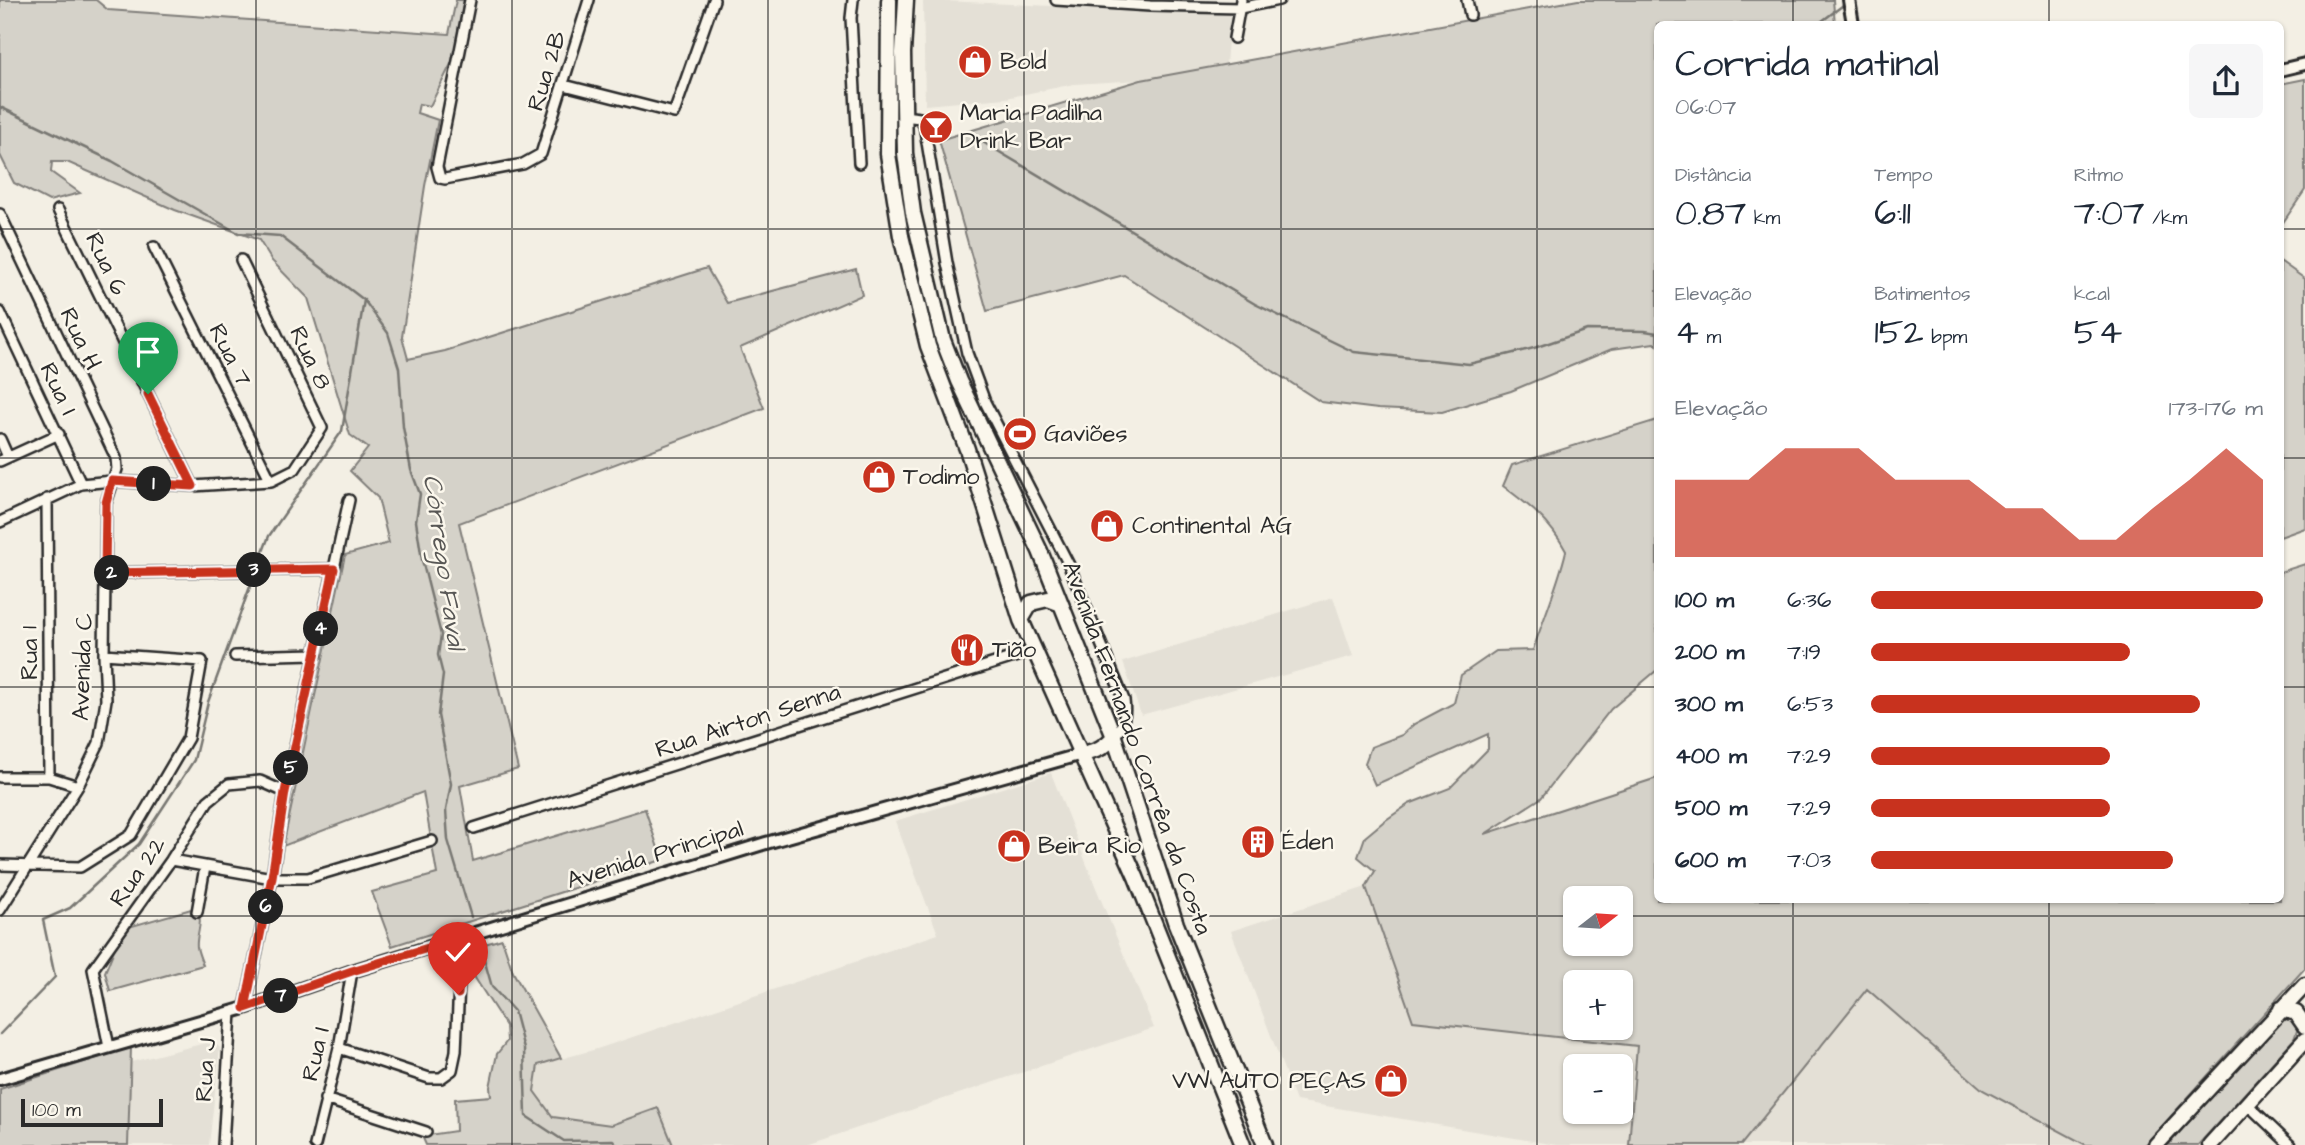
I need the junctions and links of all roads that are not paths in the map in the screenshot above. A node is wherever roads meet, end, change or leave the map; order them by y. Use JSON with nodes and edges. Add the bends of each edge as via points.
{"nodes":[{"id":1,"x":470,"y":0,"type":"edge"},
{"id":2,"x":589,"y":0,"type":"edge"},
{"id":3,"x":714,"y":0,"type":"edge"},
{"id":4,"x":853,"y":0,"type":"edge"},
{"id":5,"x":888,"y":0,"type":"edge"},
{"id":6,"x":906,"y":0,"type":"edge"},
{"id":7,"x":1056,"y":0,"type":"edge"},
{"id":8,"x":1279,"y":0,"type":"edge"},
{"id":9,"x":1467,"y":0,"type":"edge"},
{"id":10,"x":1240,"y":4,"type":"edge"},
{"id":11,"x":1470,"y":15,"type":"dead end"},
{"id":12,"x":1234,"y":38,"type":"dead end"},
{"id":13,"x":2305,"y":64,"type":"edge"},
{"id":14,"x":2284,"y":68,"type":"edge"},
{"id":15,"x":564,"y":85,"type":"junction"},
{"id":16,"x":904,"y":116,"type":"junction"},
{"id":17,"x":859,"y":163,"type":"dead end"},
{"id":18,"x":58,"y":210,"type":"dead end"},
{"id":19,"x":0,"y":214,"type":"edge"},
{"id":20,"x":154,"y":247,"type":"dead end"},
{"id":21,"x":242,"y":260,"type":"dead end"},
{"id":22,"x":0,"y":312,"type":"edge"},
{"id":23,"x":58,"y":434,"type":"junction"},
{"id":24,"x":0,"y":439,"type":"edge"},
{"id":25,"x":4,"y":459,"type":"edge"},
{"id":26,"x":112,"y":481,"type":"junction"},
{"id":27,"x":271,"y":481,"type":"junction"},
{"id":28,"x":81,"y":484,"type":"junction"},
{"id":29,"x":193,"y":486,"type":"junction"},
{"id":30,"x":1030,"y":487,"type":"junction"},
{"id":31,"x":1013,"y":495,"type":"junction"},
{"id":32,"x":47,"y":499,"type":"junction"},
{"id":33,"x":349,"y":500,"type":"dead end"},
{"id":34,"x":0,"y":522,"type":"edge"},
{"id":35,"x":334,"y":569,"type":"junction"},
{"id":36,"x":105,"y":573,"type":"junction"},
{"id":37,"x":1060,"y":604,"type":"junction"},
{"id":38,"x":1021,"y":620,"type":"junction"},
{"id":39,"x":1033,"y":651,"type":"junction"},
{"id":40,"x":104,"y":654,"type":"junction"},
{"id":41,"x":316,"y":654,"type":"junction"},
{"id":42,"x":235,"y":656,"type":"dead end"},
{"id":43,"x":1114,"y":737,"type":"junction"},
{"id":44,"x":1082,"y":754,"type":"junction"},
{"id":45,"x":0,"y":777,"type":"edge"},
{"id":46,"x":50,"y":777,"type":"junction"},
{"id":47,"x":78,"y":786,"type":"junction"},
{"id":48,"x":285,"y":792,"type":"junction"},
{"id":49,"x":474,"y":828,"type":"dead end"},
{"id":50,"x":432,"y":841,"type":"dead end"},
{"id":51,"x":171,"y":860,"type":"junction"},
{"id":52,"x":0,"y":864,"type":"edge"},
{"id":53,"x":28,"y":865,"type":"junction"},
{"id":54,"x":205,"y":867,"type":"junction"},
{"id":55,"x":272,"y":877,"type":"junction"},
{"id":56,"x":0,"y":911,"type":"edge"},
{"id":57,"x":197,"y":912,"type":"dead end"},
{"id":58,"x":461,"y":938,"type":"junction"},
{"id":59,"x":352,"y":971,"type":"junction"},
{"id":60,"x":2305,"y":985,"type":"edge"},
{"id":61,"x":245,"y":1008,"type":"junction"},
{"id":62,"x":2281,"y":1009,"type":"junction"},
{"id":63,"x":231,"y":1012,"type":"junction"},
{"id":64,"x":2305,"y":1026,"type":"edge"},
{"id":65,"x":2305,"y":1040,"type":"edge"},
{"id":66,"x":109,"y":1047,"type":"junction"},
{"id":67,"x":339,"y":1048,"type":"junction"},
{"id":68,"x":0,"y":1079,"type":"edge"},
{"id":69,"x":326,"y":1099,"type":"junction"},
{"id":70,"x":2247,"y":1104,"type":"junction"},
{"id":71,"x":426,"y":1132,"type":"dead end"},
{"id":72,"x":2157,"y":1144,"type":"edge"},
{"id":73,"x":223,"y":1145,"type":"edge"},
{"id":74,"x":315,"y":1145,"type":"edge"},
{"id":75,"x":1244,"y":1145,"type":"edge"},
{"id":76,"x":1265,"y":1145,"type":"edge"},
{"id":77,"x":2210,"y":1145,"type":"edge"},
{"id":78,"x":2290,"y":1145,"type":"edge"}],
"edges":[{"from":1,"to":15,"type":"street","name":"Rua 2B","via":[[437,167],[440,178],[523,164],[541,154]]},
{"from":2,"to":15,"type":"street","name":"Rua 2B"},
{"from":3,"to":15,"type":"street","via":[[674,113]]},
{"from":4,"to":17,"type":"street"},
{"from":5,"to":38,"type":"main road","name":"Avenida Fernando Corrêa da Costa","via":[[888,154],[901,236],[928,346],[967,449]]},
{"from":6,"to":16,"type":"main road","name":"Avenida Fernando Corrêa da Costa"},
{"from":7,"to":10,"type":"street","via":[[1150,6]]},
{"from":8,"to":10,"type":"street"},
{"from":9,"to":11,"type":"street"},
{"from":10,"to":12,"type":"street"},
{"from":13,"to":14,"type":"street"},
{"from":16,"to":30,"type":"street","via":[[920,118],[924,124],[967,353],[985,402]]},
{"from":16,"to":31,"type":"main road","name":"Avenida Fernando Corrêa da Costa","via":[[912,213],[943,340]]},
{"from":18,"to":29,"type":"street","name":"Rua 6"},
{"from":19,"to":26,"type":"street","name":"Rua H","via":[[116,458]]},
{"from":20,"to":27,"type":"street","name":"Rua 7"},
{"from":21,"to":27,"type":"street","name":"Rua 8","via":[[322,428],[295,469]]},
{"from":22,"to":23,"type":"street","name":"Rua I"},
{"from":23,"to":25,"type":"street"},
{"from":23,"to":28,"type":"street","name":"Rua I"},
{"from":24,"to":25,"type":"street"},
{"from":26,"to":28,"type":"street"},
{"from":26,"to":29,"type":"street"},
{"from":26,"to":36,"type":"street","name":"Avenida C","via":[[106,503]]},
{"from":27,"to":29,"type":"street"},
{"from":28,"to":32,"type":"street"},
{"from":30,"to":31,"type":"street"},
{"from":30,"to":43,"type":"street","via":[[1069,565],[1124,700],[1123,727]]},
{"from":31,"to":37,"type":"main road","name":"Avenida Fernando Corrêa da Costa"},
{"from":32,"to":34,"type":"street"},
{"from":32,"to":46,"type":"street","name":"Rua 1"},
{"from":33,"to":35,"type":"street"},
{"from":35,"to":36,"type":"street"},
{"from":35,"to":41,"type":"street"},
{"from":36,"to":40,"type":"street","name":"Avenida C"},
{"from":37,"to":38,"type":"main road","via":[[1048,599],[1031,603]]},
{"from":37,"to":43,"type":"main road","name":"Avenida Fernando Corrêa da Costa"},
{"from":38,"to":39,"type":"main road","name":"Avenida Fernando Corrêa da Costa"},
{"from":39,"to":44,"type":"main road","name":"Avenida Fernando Corrêa da Costa"},
{"from":39,"to":49,"type":"street","name":"Rua Airton Senna"},
{"from":40,"to":47,"type":"street","name":"Avenida C","via":[[106,700],[99,743]]},
{"from":40,"to":53,"type":"street","via":[[201,661],[188,738],[131,835],[80,867]]},
{"from":41,"to":42,"type":"street"},
{"from":41,"to":48,"type":"street"},
{"from":43,"to":44,"type":"main road","via":[[1097,751]]},
{"from":43,"to":76,"type":"main road","name":"Avenida Fernando Corrêa da Costa","via":[[1176,924]]},
{"from":44,"to":58,"type":"street","name":"Avenida Principal","via":[[766,843]]},
{"from":44,"to":75,"type":"main road","name":"Avenida Fernando Corrêa da Costa"},
{"from":45,"to":46,"type":"street"},
{"from":46,"to":47,"type":"street"},
{"from":47,"to":53,"type":"street","name":"Avenida C"},
{"from":48,"to":51,"type":"street","name":"Rua 22","via":[[260,781],[229,784],[208,801]]},
{"from":48,"to":55,"type":"street"},
{"from":50,"to":55,"type":"street","via":[[308,878]]},
{"from":51,"to":54,"type":"street"},
{"from":51,"to":66,"type":"street","name":"Rua 22","via":[[93,968]]},
{"from":52,"to":53,"type":"street"},
{"from":53,"to":56,"type":"street","name":"Avenida C"},
{"from":54,"to":55,"type":"street"},
{"from":54,"to":57,"type":"street"},
{"from":55,"to":61,"type":"street"},
{"from":58,"to":59,"type":"street","name":"Avenida Principal"},
{"from":58,"to":67,"type":"street","via":[[452,1070],[441,1078],[429,1078]]},
{"from":59,"to":61,"type":"street","name":"Avenida Principal"},
{"from":59,"to":67,"type":"street","name":"Rua I"},
{"from":60,"to":62,"type":"main road"},
{"from":61,"to":63,"type":"street","name":"Rua J"},
{"from":62,"to":64,"type":"main road","via":[[2296,1013]]},
{"from":62,"to":72,"type":"main road"},
{"from":63,"to":66,"type":"street"},
{"from":63,"to":73,"type":"street","name":"Rua J"},
{"from":65,"to":70,"type":"main road"},
{"from":66,"to":68,"type":"street"},
{"from":67,"to":69,"type":"street","name":"Rua I"},
{"from":69,"to":71,"type":"street"},
{"from":69,"to":74,"type":"street","name":"Rua I"},
{"from":70,"to":77,"type":"main road"},
{"from":70,"to":78,"type":"street"}]}
